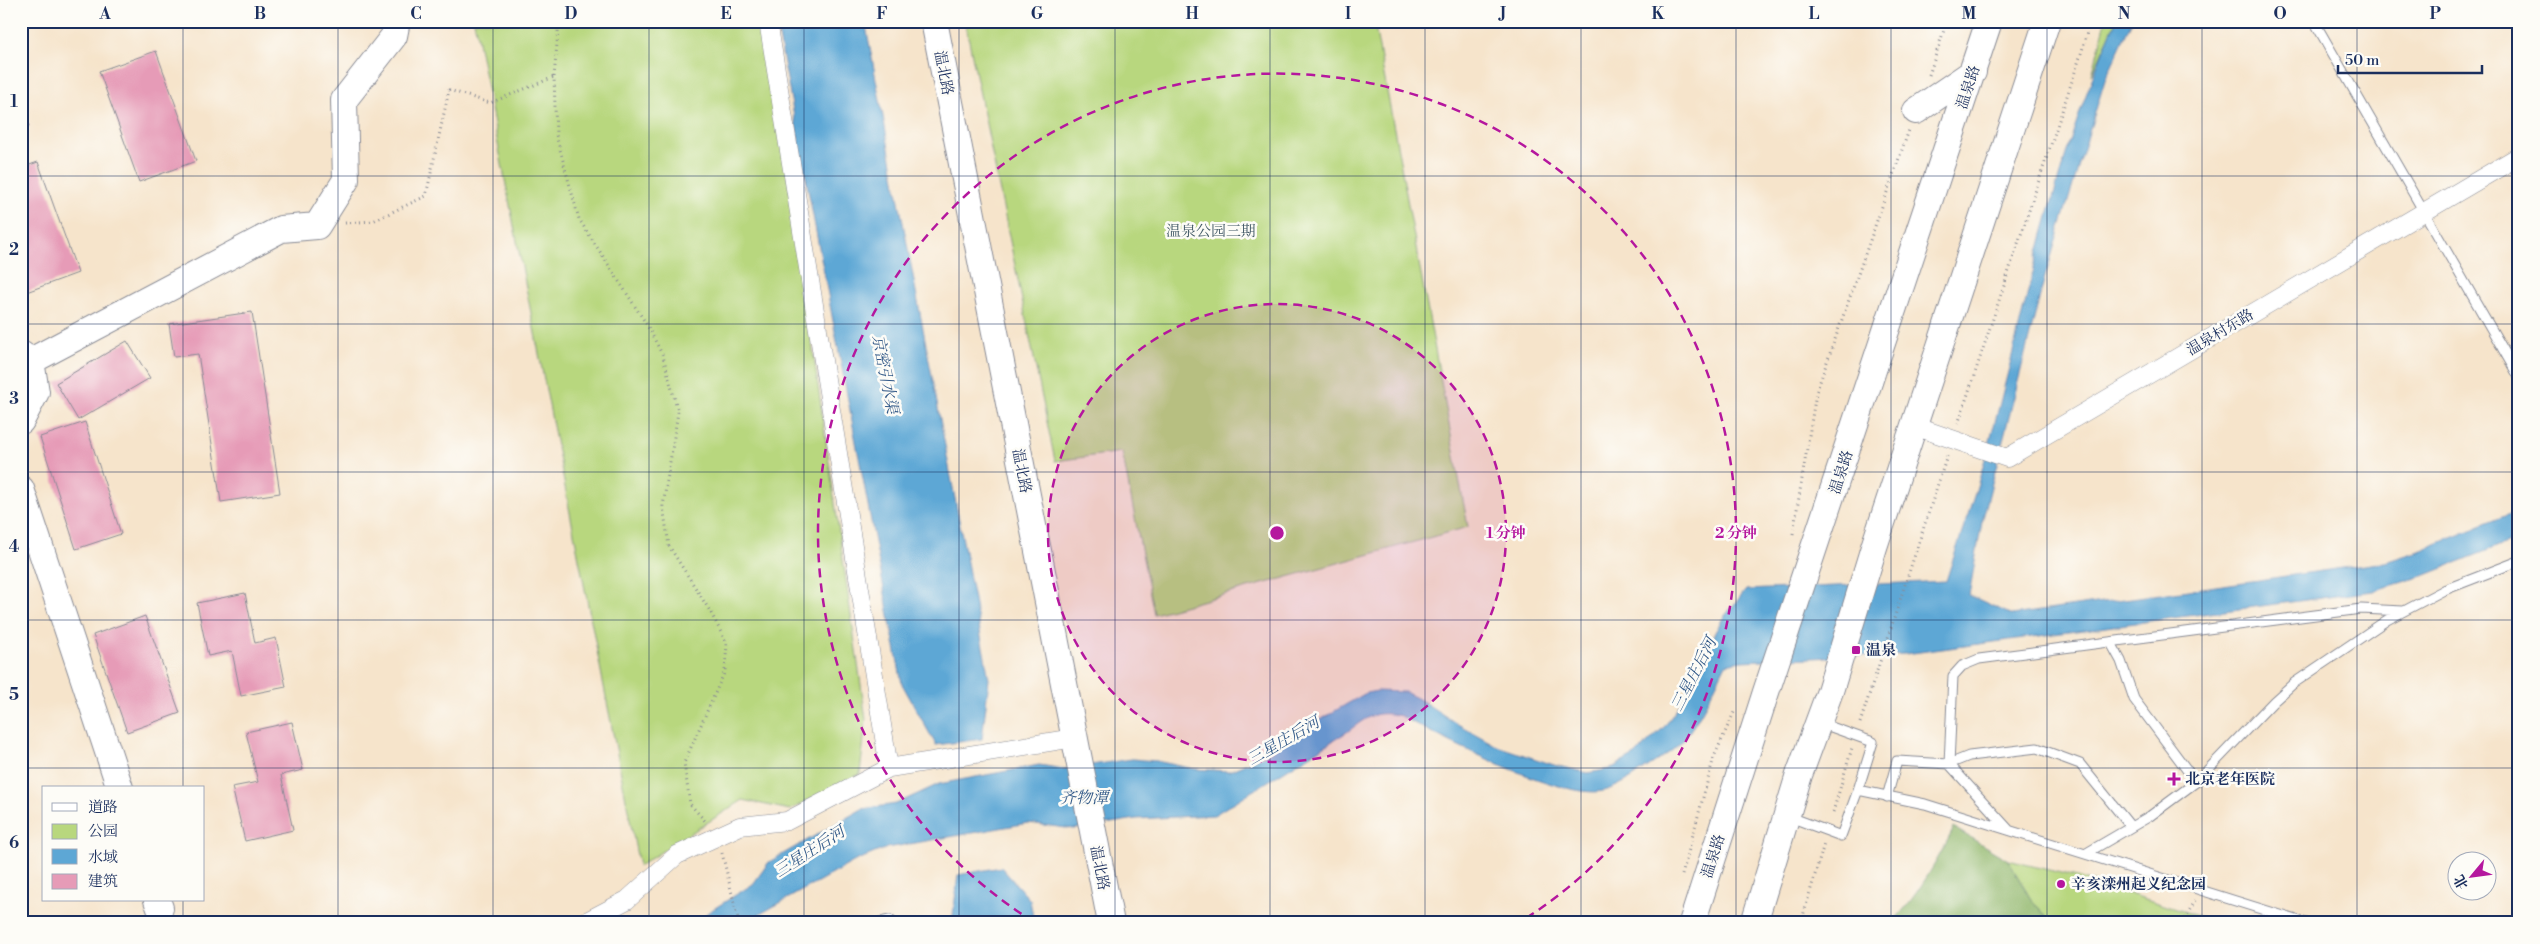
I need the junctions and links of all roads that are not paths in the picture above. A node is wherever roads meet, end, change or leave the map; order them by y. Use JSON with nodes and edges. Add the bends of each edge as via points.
{"nodes":[{"id":1,"x":397,"y":21,"type":"edge"},
{"id":2,"x":768,"y":21,"type":"edge"},
{"id":3,"x":934,"y":21,"type":"edge"},
{"id":4,"x":1989,"y":21,"type":"edge"},
{"id":5,"x":2047,"y":21,"type":"edge"},
{"id":6,"x":2314,"y":21,"type":"edge"},
{"id":7,"x":1973,"y":72,"type":"junction"},
{"id":8,"x":1916,"y":111,"type":"road end"},
{"id":9,"x":2519,"y":156,"type":"edge"},
{"id":10,"x":2424,"y":212,"type":"junction"},
{"id":11,"x":26,"y":357,"type":"edge"},
{"id":12,"x":2519,"y":377,"type":"edge"},
{"id":13,"x":21,"y":421,"type":"edge"},
{"id":14,"x":1914,"y":426,"type":"junction"},
{"id":15,"x":21,"y":488,"type":"edge"},
{"id":16,"x":2519,"y":561,"type":"edge"},
{"id":17,"x":2404,"y":611,"type":"junction"},
{"id":18,"x":2111,"y":642,"type":"junction"},
{"id":19,"x":1819,"y":723,"type":"junction"},
{"id":20,"x":1077,"y":750,"type":"junction"},
{"id":21,"x":1949,"y":764,"type":"junction"},
{"id":22,"x":889,"y":768,"type":"junction"},
{"id":23,"x":2196,"y":782,"type":"junction"},
{"id":24,"x":119,"y":786,"type":"edge"},
{"id":25,"x":1858,"y":790,"type":"junction"},
{"id":26,"x":1888,"y":797,"type":"junction"},
{"id":27,"x":1787,"y":816,"type":"junction"},
{"id":28,"x":2131,"y":827,"type":"junction"},
{"id":29,"x":2009,"y":830,"type":"junction"},
{"id":30,"x":2085,"y":854,"type":"junction"},
{"id":31,"x":1110,"y":922,"type":"edge"},
{"id":32,"x":583,"y":923,"type":"edge"},
{"id":33,"x":876,"y":923,"type":"edge"},
{"id":34,"x":893,"y":923,"type":"edge"},
{"id":35,"x":1692,"y":923,"type":"edge"},
{"id":36,"x":1754,"y":923,"type":"edge"},
{"id":37,"x":2306,"y":923,"type":"edge"}],
"edges":[{"from":1,"to":11,"type":"main road","via":[[394,36],[344,100],[346,180],[317,226],[281,229]]},
{"from":2,"to":22,"type":"street"},
{"from":3,"to":20,"type":"main road","name":"温北路"},
{"from":4,"to":7,"type":"main road","name":"温泉路"},
{"from":5,"to":14,"type":"main road"},
{"from":6,"to":10,"type":"lane"},
{"from":7,"to":8,"type":"main road"},
{"from":7,"to":35,"type":"main road","name":"温泉路"},
{"from":9,"to":10,"type":"street","name":"温泉村东路"},
{"from":10,"to":12,"type":"lane"},
{"from":10,"to":14,"type":"street","name":"温泉村东路","via":[[2007,458]]},
{"from":11,"to":13,"type":"main road","via":[[36,392]]},
{"from":14,"to":19,"type":"main road"},
{"from":15,"to":24,"type":"main road"},
{"from":16,"to":17,"type":"lane","via":[[2444,590]]},
{"from":17,"to":18,"type":"lane","via":[[2361,609]]},
{"from":17,"to":23,"type":"lane","via":[[2294,683]]},
{"from":18,"to":21,"type":"lane","via":[[1979,660],[1962,666],[1953,676]]},
{"from":18,"to":23,"type":"lane","via":[[2122,661],[2134,699]]},
{"from":19,"to":25,"type":"lane","via":[[1873,742]]},
{"from":19,"to":27,"type":"main road"},
{"from":20,"to":22,"type":"street"},
{"from":20,"to":31,"type":"main road","name":"温北路"},
{"from":21,"to":26,"type":"lane","via":[[1897,760]]},
{"from":21,"to":28,"type":"lane","via":[[1969,756],[2037,748],[2080,764]]},
{"from":21,"to":29,"type":"lane"},
{"from":22,"to":32,"type":"street","via":[[787,822],[740,826],[677,855],[627,900]]},
{"from":23,"to":28,"type":"lane"},
{"from":25,"to":26,"type":"lane"},
{"from":25,"to":27,"type":"lane","via":[[1841,836]]},
{"from":26,"to":29,"type":"lane","via":[[1924,804]]},
{"from":27,"to":36,"type":"main road"},
{"from":28,"to":30,"type":"lane"},
{"from":29,"to":30,"type":"lane"},
{"from":30,"to":37,"type":"lane"},
{"from":33,"to":34,"type":"lane","via":[[890,920]]}]}
